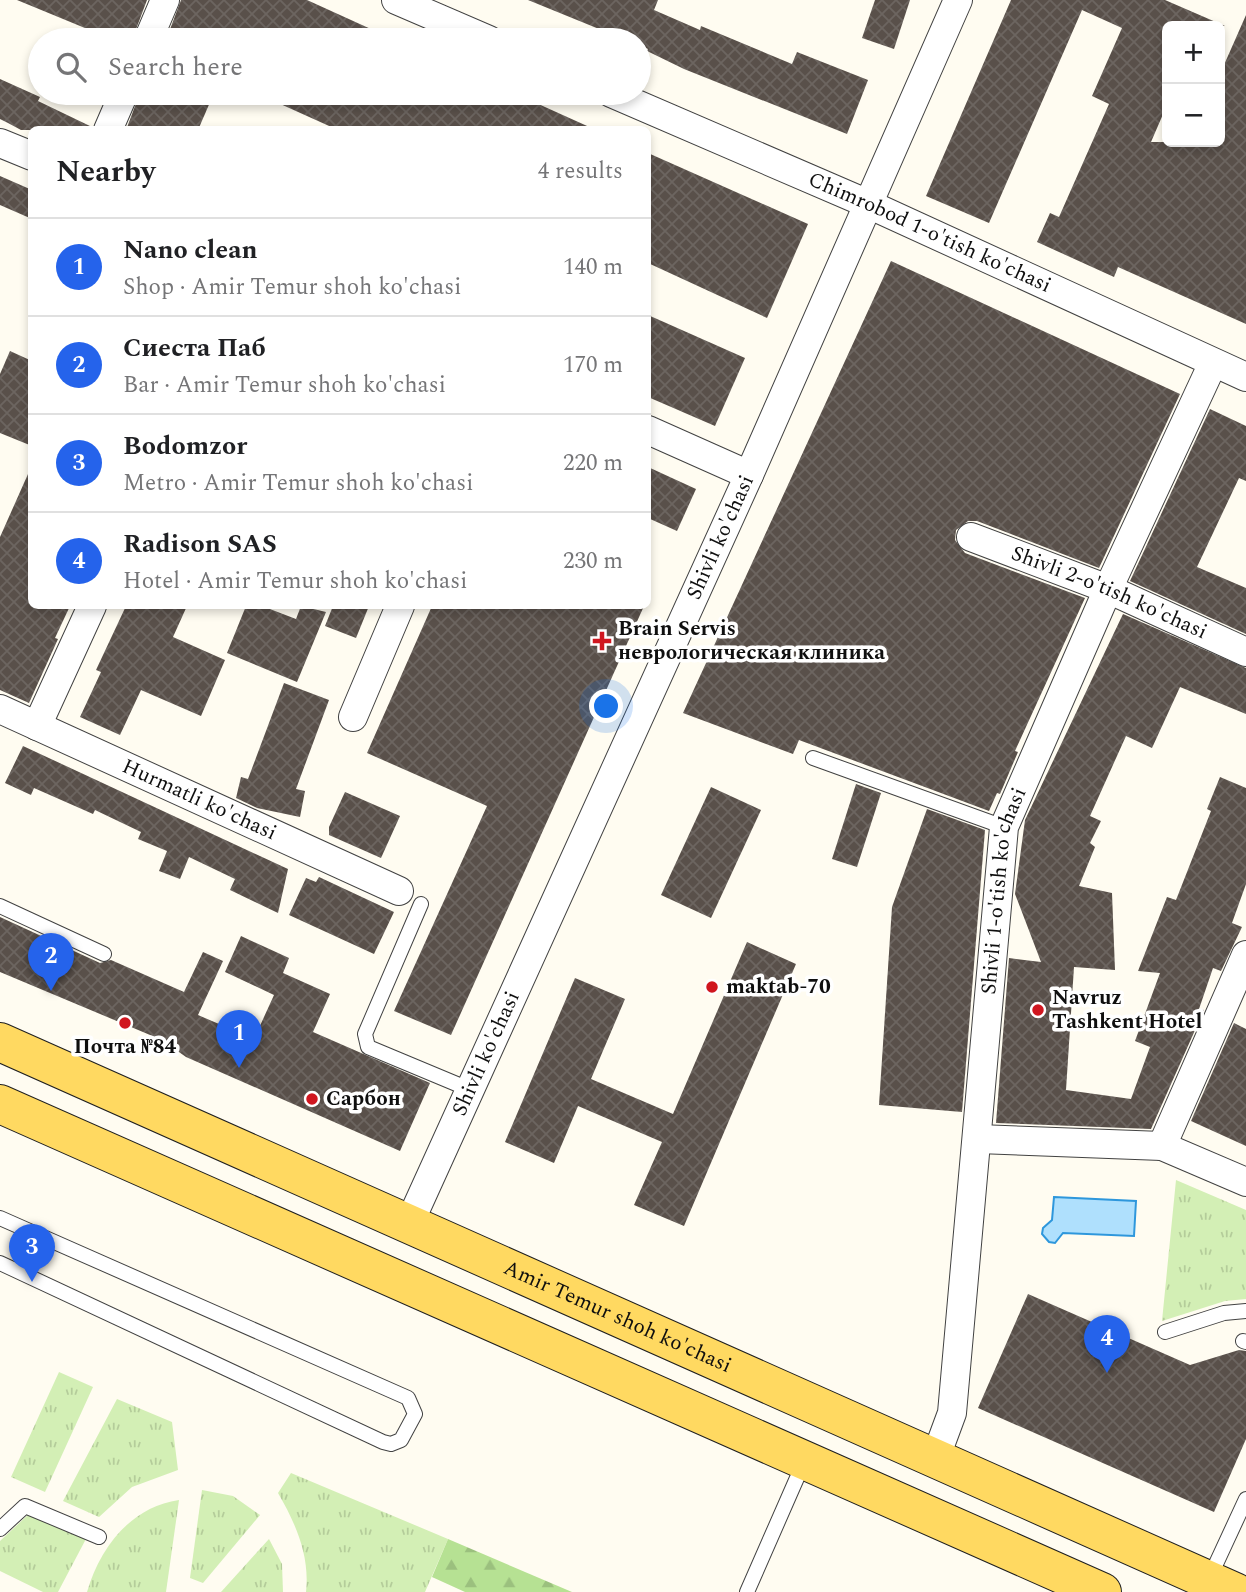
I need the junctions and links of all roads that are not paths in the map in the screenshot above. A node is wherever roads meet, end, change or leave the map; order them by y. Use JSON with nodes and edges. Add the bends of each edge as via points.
{"nodes":[{"id":1,"x":165,"y":0,"type":"edge"},
{"id":2,"x":396,"y":0,"type":"edge"},
{"id":3,"x":958,"y":0,"type":"edge"},
{"id":4,"x":153,"y":28,"type":"edge"},
{"id":5,"x":461,"y":28,"type":"edge"},
{"id":6,"x":119,"y":105,"type":"edge"},
{"id":7,"x":639,"y":105,"type":"edge"},
{"id":8,"x":110,"y":126,"type":"edge"},
{"id":9,"x":0,"y":144,"type":"edge"},
{"id":10,"x":28,"y":154,"type":"edge"},
{"id":11,"x":866,"y":203,"type":"junction"},
{"id":12,"x":1213,"y":363,"type":"junction"},
{"id":13,"x":1246,"y":377,"type":"edge"},
{"id":14,"x":651,"y":431,"type":"edge"},
{"id":15,"x":749,"y":475,"type":"junction"},
{"id":16,"x":971,"y":537,"type":"dead end"},
{"id":17,"x":1108,"y":589,"type":"junction"},
{"id":18,"x":91,"y":609,"type":"edge"},
{"id":19,"x":399,"y":609,"type":"edge"},
{"id":20,"x":1246,"y":652,"type":"edge"},
{"id":21,"x":0,"y":709,"type":"edge"},
{"id":22,"x":353,"y":717,"type":"dead end"},
{"id":23,"x":37,"y":726,"type":"junction"},
{"id":24,"x":813,"y":758,"type":"dead end"},
{"id":25,"x":1004,"y":827,"type":"junction"},
{"id":26,"x":410,"y":897,"type":"joint"},
{"id":27,"x":0,"y":906,"type":"edge"},
{"id":28,"x":104,"y":954,"type":"dead end"},
{"id":29,"x":1246,"y":955,"type":"edge"},
{"id":30,"x":0,"y":1042,"type":"edge"},
{"id":31,"x":471,"y":1090,"type":"junction"},
{"id":32,"x":0,"y":1104,"type":"edge"},
{"id":33,"x":978,"y":1139,"type":"junction"},
{"id":34,"x":1162,"y":1146,"type":"junction"},
{"id":35,"x":1246,"y":1182,"type":"edge"},
{"id":36,"x":0,"y":1219,"type":"edge"},
{"id":37,"x":409,"y":1224,"type":"junction"},
{"id":38,"x":0,"y":1263,"type":"edge"},
{"id":39,"x":557,"y":1290,"type":"junction"},
{"id":40,"x":1246,"y":1311,"type":"edge"},
{"id":41,"x":1165,"y":1332,"type":"dead end"},
{"id":42,"x":534,"y":1340,"type":"junction"},
{"id":43,"x":936,"y":1459,"type":"junction"},
{"id":44,"x":805,"y":1460,"type":"junction"},
{"id":45,"x":1246,"y":1499,"type":"edge"},
{"id":46,"x":0,"y":1529,"type":"edge"},
{"id":47,"x":99,"y":1537,"type":"dead end"},
{"id":48,"x":1221,"y":1586,"type":"edge"},
{"id":49,"x":747,"y":1592,"type":"edge"},
{"id":50,"x":1102,"y":1592,"type":"edge"}],
"edges":[{"from":1,"to":4,"type":"street"},
{"from":2,"to":5,"type":"street"},
{"from":3,"to":11,"type":"street","name":"Shivli ko'chasi"},
{"from":6,"to":8,"type":"street"},
{"from":7,"to":11,"type":"street","name":"Chimrobod 1-o'tish ko'chasi"},
{"from":9,"to":10,"type":"street"},
{"from":11,"to":12,"type":"street","name":"Chimrobod 1-o'tish ko'chasi"},
{"from":11,"to":15,"type":"street","name":"Shivli ko'chasi"},
{"from":12,"to":13,"type":"street","name":"Chimrobod 1-o'tish ko'chasi"},
{"from":12,"to":17,"type":"street","name":"Shivli 1-o'tish ko'chasi"},
{"from":14,"to":15,"type":"street"},
{"from":15,"to":31,"type":"street","name":"Shivli ko'chasi"},
{"from":16,"to":17,"type":"street","name":"Shivli 2-o'tish ko'chasi"},
{"from":17,"to":20,"type":"street","name":"Shivli 2-o'tish ko'chasi"},
{"from":17,"to":25,"type":"street","name":"Shivli 1-o'tish ko'chasi"},
{"from":18,"to":23,"type":"street"},
{"from":19,"to":22,"type":"street"},
{"from":21,"to":23,"type":"street","name":"Hurmatli ko'chasi"},
{"from":23,"to":26,"type":"street","name":"Hurmatli ko'chasi"},
{"from":24,"to":25,"type":"lane"},
{"from":25,"to":33,"type":"street","name":"Shivli 1-o'tish ko'chasi"},
{"from":26,"to":31,"type":"lane","via":[[365,1041]]},
{"from":27,"to":28,"type":"lane"},
{"from":29,"to":34,"type":"street"},
{"from":30,"to":37,"type":"main road","name":"Amir Temur shoh ko'chasi"},
{"from":31,"to":37,"type":"street","name":"Shivli ko'chasi"},
{"from":32,"to":42,"type":"main road"},
{"from":33,"to":34,"type":"street"},
{"from":33,"to":43,"type":"street","name":"Shivli 1-o'tish ko'chasi","via":[[951,1413]]},
{"from":34,"to":35,"type":"street"},
{"from":36,"to":38,"type":"lane","via":[[408,1398],[415,1413],[401,1440],[383,1442]]},
{"from":37,"to":39,"type":"main road","name":"Amir Temur shoh ko'chasi"},
{"from":39,"to":42,"type":"main road"},
{"from":39,"to":43,"type":"main road","name":"Amir Temur shoh ko'chasi"},
{"from":40,"to":41,"type":"lane","via":[[1224,1313]]},
{"from":42,"to":44,"type":"main road"},
{"from":43,"to":48,"type":"main road","name":"Amir Temur shoh ko'chasi"},
{"from":44,"to":49,"type":"lane"},
{"from":44,"to":50,"type":"main road"},
{"from":45,"to":48,"type":"lane"},
{"from":46,"to":47,"type":"lane","via":[[25,1506]]}]}
